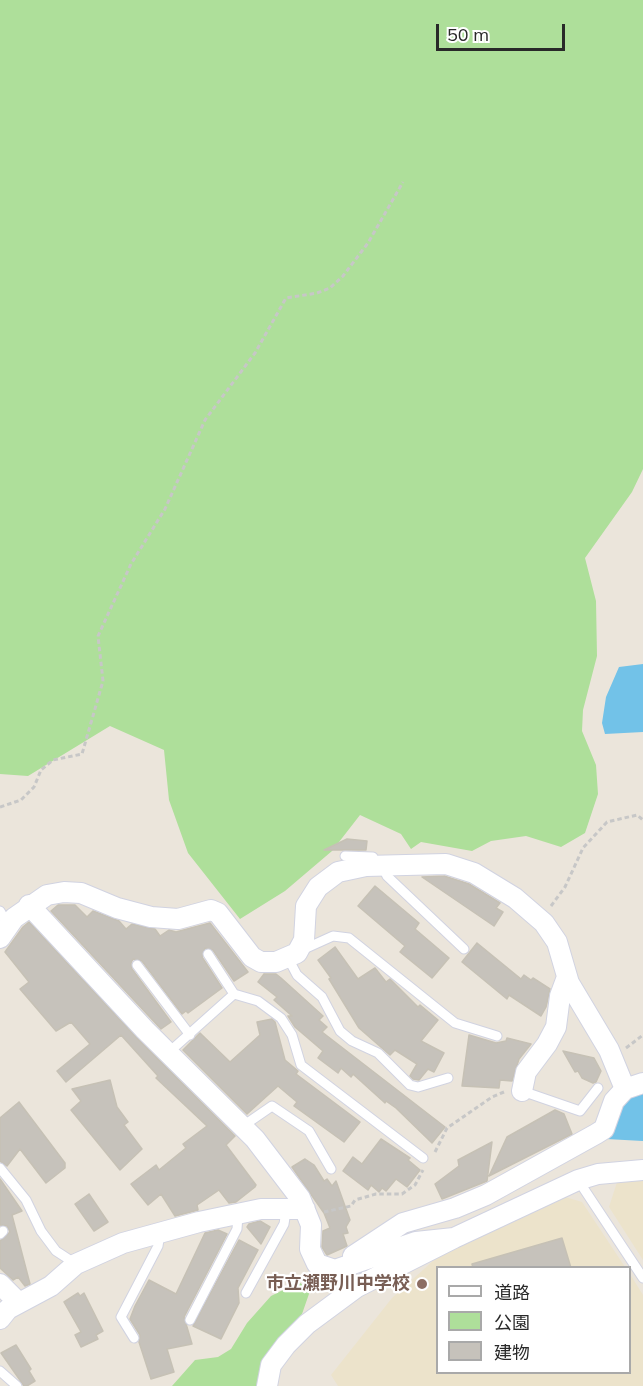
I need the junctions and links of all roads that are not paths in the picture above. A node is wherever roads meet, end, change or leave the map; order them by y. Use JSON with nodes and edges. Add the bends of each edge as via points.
{"nodes":[{"id":1,"x":345,"y":856,"type":"dead end"},
{"id":2,"x":384,"y":866,"type":"junction"},
{"id":3,"x":29,"y":906,"type":"junction"},
{"id":4,"x":3,"y":924,"type":"edge"},
{"id":5,"x":464,"y":950,"type":"dead end"},
{"id":6,"x":208,"y":954,"type":"dead end"},
{"id":7,"x":292,"y":955,"type":"junction"},
{"id":8,"x":137,"y":965,"type":"dead end"},
{"id":9,"x":567,"y":978,"type":"junction"},
{"id":10,"x":234,"y":994,"type":"junction"},
{"id":11,"x":190,"y":1035,"type":"junction"},
{"id":12,"x":497,"y":1036,"type":"dead end"},
{"id":13,"x":168,"y":1053,"type":"junction"},
{"id":14,"x":448,"y":1078,"type":"dead end"},
{"id":15,"x":634,"y":1086,"type":"edge"},
{"id":16,"x":598,"y":1088,"type":"dead end"},
{"id":17,"x":522,"y":1091,"type":"joint"},
{"id":18,"x":243,"y":1126,"type":"junction"},
{"id":19,"x":423,"y":1158,"type":"dead end"},
{"id":20,"x":0,"y":1168,"type":"edge"},
{"id":21,"x":330,"y":1169,"type":"dead end"},
{"id":22,"x":643,"y":1170,"type":"edge"},
{"id":23,"x":578,"y":1180,"type":"junction"},
{"id":24,"x":295,"y":1210,"type":"junction"},
{"id":25,"x":238,"y":1215,"type":"junction"},
{"id":26,"x":160,"y":1233,"type":"junction"},
{"id":27,"x":454,"y":1238,"type":"junction"},
{"id":28,"x":76,"y":1264,"type":"junction"},
{"id":29,"x":344,"y":1265,"type":"junction"},
{"id":30,"x":643,"y":1278,"type":"edge"},
{"id":31,"x":0,"y":1284,"type":"edge"},
{"id":32,"x":246,"y":1293,"type":"dead end"},
{"id":33,"x":18,"y":1302,"type":"junction"},
{"id":34,"x":0,"y":1319,"type":"edge"},
{"id":35,"x":190,"y":1320,"type":"dead end"},
{"id":36,"x":0,"y":1330,"type":"edge"},
{"id":37,"x":134,"y":1338,"type":"dead end"},
{"id":38,"x":0,"y":1371,"type":"edge"},
{"id":39,"x":16,"y":1386,"type":"edge"},
{"id":40,"x":267,"y":1386,"type":"edge"}],
"edges":[{"from":1,"to":2,"type":"lane","via":[[387,857]]},
{"from":2,"to":5,"type":"lane","via":[[387,876]]},
{"from":2,"to":7,"type":"street","via":[[338,872],[318,887],[306,906],[304,940]]},
{"from":2,"to":9,"type":"street","via":[[446,864],[474,873],[515,898],[557,942]]},
{"from":3,"to":4,"type":"street"},
{"from":3,"to":7,"type":"street","via":[[47,895],[64,892],[81,893],[151,917],[178,919],[211,910],[218,913],[252,957],[270,962]]},
{"from":3,"to":13,"type":"street"},
{"from":6,"to":10,"type":"lane"},
{"from":7,"to":12,"type":"lane","via":[[333,936],[349,938],[455,1023]]},
{"from":7,"to":14,"type":"lane","via":[[297,975],[322,997],[340,1031],[352,1041],[378,1053],[410,1085],[418,1087]]},
{"from":8,"to":11,"type":"lane"},
{"from":9,"to":15,"type":"street"},
{"from":9,"to":17,"type":"street","via":[[556,1027],[526,1072]]},
{"from":10,"to":11,"type":"lane"},
{"from":10,"to":19,"type":"lane","via":[[258,1000],[281,1018],[292,1035],[301,1065]]},
{"from":11,"to":13,"type":"lane"},
{"from":13,"to":18,"type":"street"},
{"from":15,"to":29,"type":"street","via":[[614,1101],[604,1129],[596,1134],[486,1195],[403,1223]]},
{"from":16,"to":17,"type":"lane","via":[[580,1111]]},
{"from":18,"to":21,"type":"lane","via":[[272,1106],[309,1131]]},
{"from":18,"to":24,"type":"street","via":[[300,1198]]},
{"from":20,"to":28,"type":"lane","via":[[26,1200],[56,1251]]},
{"from":22,"to":23,"type":"street"},
{"from":23,"to":27,"type":"street"},
{"from":23,"to":30,"type":"lane"},
{"from":24,"to":25,"type":"street","via":[[261,1209]]},
{"from":24,"to":29,"type":"street","via":[[311,1226],[313,1258],[334,1270]]},
{"from":24,"to":32,"type":"lane"},
{"from":25,"to":26,"type":"street"},
{"from":25,"to":35,"type":"lane","via":[[237,1228]]},
{"from":26,"to":28,"type":"street","via":[[123,1243]]},
{"from":26,"to":37,"type":"lane","via":[[158,1246],[121,1317]]},
{"from":27,"to":29,"type":"street","via":[[416,1242]]},
{"from":27,"to":40,"type":"street","via":[[357,1287],[307,1324],[271,1365]]},
{"from":28,"to":33,"type":"street","via":[[51,1286]]},
{"from":31,"to":33,"type":"street"},
{"from":33,"to":34,"type":"street"},
{"from":34,"to":36,"type":"lane"},
{"from":38,"to":39,"type":"lane"}]}
